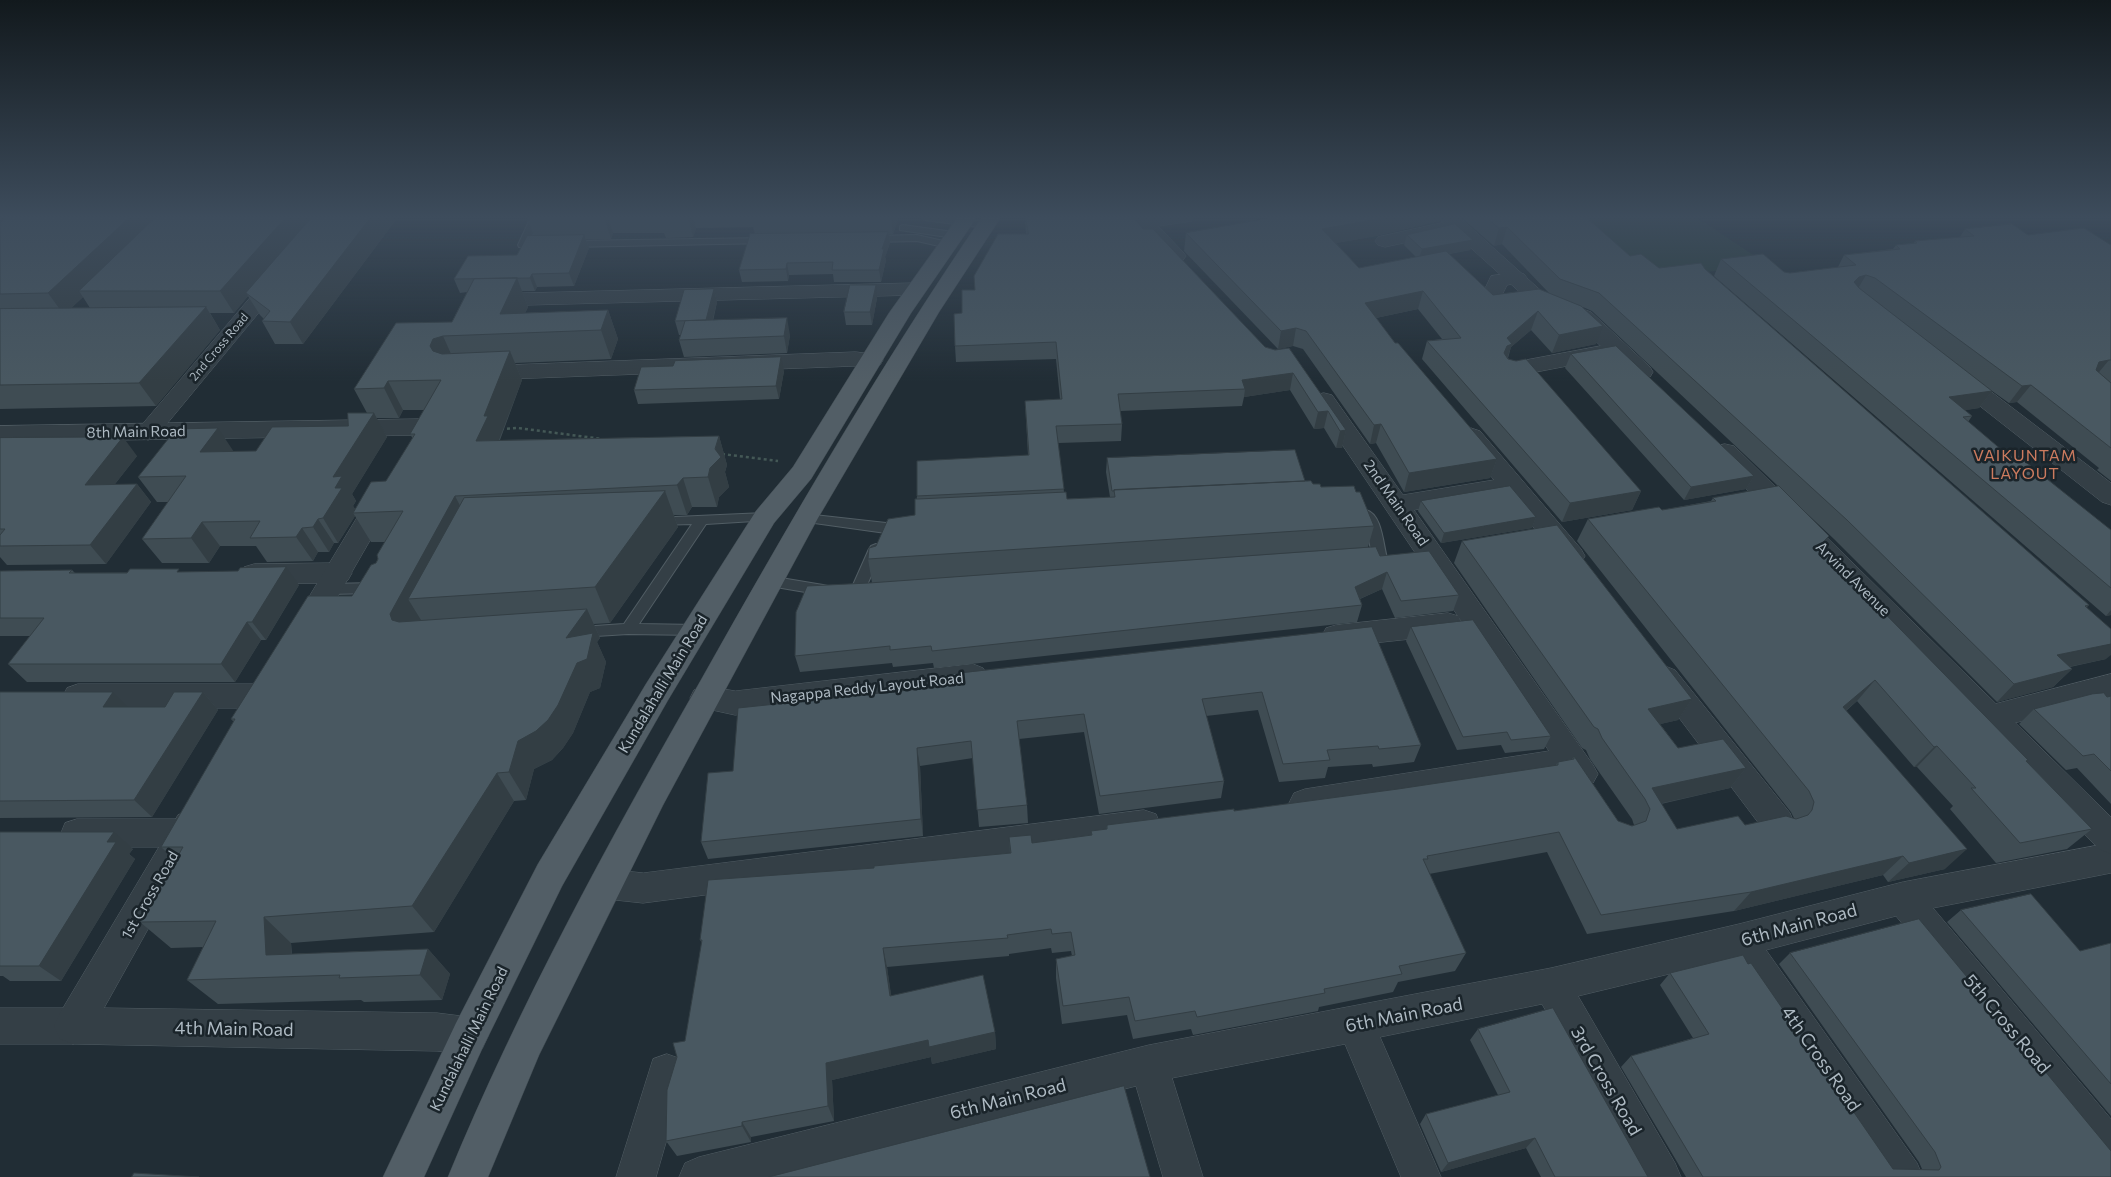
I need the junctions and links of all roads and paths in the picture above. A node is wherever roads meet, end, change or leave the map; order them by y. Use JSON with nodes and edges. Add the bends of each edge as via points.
{"nodes":[{"id":1,"x":282,"y":272,"type":"edge"},
{"id":2,"x":930,"y":272,"type":"edge"},
{"id":3,"x":947,"y":272,"type":"edge"},
{"id":4,"x":1509,"y":272,"type":"edge"},
{"id":5,"x":1516,"y":278,"type":"junction"},
{"id":6,"x":916,"y":289,"type":"junction"},
{"id":7,"x":1492,"y":297,"type":"edge"},
{"id":8,"x":487,"y":300,"type":"edge"},
{"id":9,"x":241,"y":321,"type":"junction"},
{"id":10,"x":213,"y":322,"type":"dead end"},
{"id":11,"x":1618,"y":350,"type":"junction"},
{"id":12,"x":872,"y":360,"type":"junction"},
{"id":13,"x":1942,"y":365,"type":"edge"},
{"id":14,"x":1510,"y":370,"type":"edge"},
{"id":15,"x":456,"y":374,"type":"edge"},
{"id":16,"x":1309,"y":378,"type":"edge"},
{"id":17,"x":1659,"y":390,"type":"edge"},
{"id":18,"x":1456,"y":418,"type":"edge"},
{"id":19,"x":499,"y":429,"type":"dead end"},
{"id":20,"x":148,"y":432,"type":"junction"},
{"id":21,"x":0,"y":434,"type":"edge"},
{"id":22,"x":1708,"y":436,"type":"edge"},
{"id":23,"x":606,"y":439,"type":"edge"},
{"id":24,"x":713,"y":453,"type":"edge"},
{"id":25,"x":781,"y":461,"type":"dead end"},
{"id":26,"x":1512,"y":485,"type":"junction"},
{"id":27,"x":1771,"y":496,"type":"junction"},
{"id":28,"x":2111,"y":496,"type":"edge"},
{"id":29,"x":1741,"y":502,"type":"edge"},
{"id":30,"x":1398,"y":504,"type":"junction"},
{"id":31,"x":1360,"y":506,"type":"edge"},
{"id":32,"x":765,"y":517,"type":"junction"},
{"id":33,"x":805,"y":518,"type":"junction"},
{"id":34,"x":702,"y":519,"type":"junction"},
{"id":35,"x":912,"y":521,"type":"edge"},
{"id":36,"x":643,"y":522,"type":"edge"},
{"id":37,"x":886,"y":528,"type":"junction"},
{"id":38,"x":1585,"y":530,"type":"dead end"},
{"id":39,"x":1555,"y":535,"type":"junction"},
{"id":40,"x":1527,"y":540,"type":"edge"},
{"id":41,"x":1462,"y":551,"type":"edge"},
{"id":42,"x":1433,"y":556,"type":"junction"},
{"id":43,"x":1351,"y":560,"type":"edge"},
{"id":44,"x":228,"y":574,"type":"edge"},
{"id":45,"x":1585,"y":574,"type":"edge"},
{"id":46,"x":333,"y":581,"type":"junction"},
{"id":47,"x":769,"y":581,"type":"junction"},
{"id":48,"x":387,"y":588,"type":"edge"},
{"id":49,"x":846,"y":593,"type":"junction"},
{"id":50,"x":876,"y":593,"type":"edge"},
{"id":51,"x":1476,"y":621,"type":"junction"},
{"id":52,"x":628,"y":629,"type":"junction"},
{"id":53,"x":696,"y":630,"type":"junction"},
{"id":54,"x":571,"y":633,"type":"edge"},
{"id":55,"x":1308,"y":639,"type":"edge"},
{"id":56,"x":1651,"y":659,"type":"edge"},
{"id":57,"x":1002,"y":673,"type":"edge"},
{"id":58,"x":278,"y":674,"type":"junction"},
{"id":59,"x":2111,"y":686,"type":"edge"},
{"id":60,"x":49,"y":696,"type":"edge"},
{"id":61,"x":705,"y":698,"type":"junction"},
{"id":62,"x":1991,"y":717,"type":"junction"},
{"id":63,"x":250,"y":722,"type":"edge"},
{"id":64,"x":1573,"y":760,"type":"junction"},
{"id":65,"x":206,"y":799,"type":"edge"},
{"id":66,"x":1598,"y":799,"type":"edge"},
{"id":67,"x":1277,"y":807,"type":"edge"},
{"id":68,"x":1168,"y":821,"type":"edge"},
{"id":69,"x":1778,"y":823,"type":"edge"},
{"id":70,"x":49,"y":833,"type":"edge"},
{"id":71,"x":186,"y":833,"type":"junction"},
{"id":72,"x":2111,"y":839,"type":"edge"},
{"id":73,"x":2111,"y":858,"type":"edge"},
{"id":74,"x":606,"y":884,"type":"junction"},
{"id":75,"x":1903,"y":898,"type":"junction"},
{"id":76,"x":1739,"y":941,"type":"junction"},
{"id":77,"x":1551,"y":985,"type":"junction"},
{"id":78,"x":1355,"y":1024,"type":"junction"},
{"id":79,"x":0,"y":1026,"type":"edge"},
{"id":80,"x":73,"y":1026,"type":"junction"},
{"id":81,"x":469,"y":1036,"type":"junction"},
{"id":82,"x":1149,"y":1064,"type":"junction"},
{"id":83,"x":667,"y":1073,"type":"dead end"},
{"id":84,"x":2111,"y":1150,"type":"edge"},
{"id":85,"x":403,"y":1177,"type":"edge"},
{"id":86,"x":468,"y":1177,"type":"edge"},
{"id":87,"x":636,"y":1177,"type":"edge"},
{"id":88,"x":699,"y":1177,"type":"edge"},
{"id":89,"x":1183,"y":1177,"type":"edge"},
{"id":90,"x":1421,"y":1177,"type":"edge"},
{"id":91,"x":1661,"y":1177,"type":"edge"},
{"id":92,"x":1903,"y":1177,"type":"edge"}],
"edges":[{"from":1,"to":9,"type":"street","name":"2nd Cross Road"},
{"from":2,"to":6,"type":"main road","name":"Kundalahalli Main Road"},
{"from":3,"to":33,"type":"main road","via":[[928,312]]},
{"from":4,"to":5,"type":"street"},
{"from":5,"to":7,"type":"street","via":[[1498,280]]},
{"from":5,"to":11,"type":"street","via":[[1540,301],[1584,317]]},
{"from":6,"to":8,"type":"street"},
{"from":6,"to":12,"type":"main road","name":"Kundalahalli Main Road"},
{"from":9,"to":10,"type":"street"},
{"from":9,"to":20,"type":"street","name":"2nd Cross Road"},
{"from":11,"to":14,"type":"street"},
{"from":11,"to":17,"type":"street"},
{"from":12,"to":15,"type":"street"},
{"from":12,"to":32,"type":"main road","name":"Kundalahalli Main Road","via":[[802,472]]},
{"from":13,"to":28,"type":"street"},
{"from":16,"to":30,"type":"street","name":"2nd Main Road"},
{"from":18,"to":26,"type":"street"},
{"from":19,"to":23,"type":"path","via":[[518,428]]},
{"from":20,"to":21,"type":"street","name":"8th Main Road"},
{"from":20,"to":46,"type":"street","name":"8th Main Road","via":[[409,451]]},
{"from":22,"to":27,"type":"street","name":"Arvind Avenue"},
{"from":24,"to":25,"type":"path"},
{"from":26,"to":30,"type":"street"},
{"from":26,"to":39,"type":"street"},
{"from":27,"to":29,"type":"street"},
{"from":27,"to":62,"type":"street","name":"Arvind Avenue"},
{"from":30,"to":42,"type":"street","name":"2nd Main Road"},
{"from":31,"to":43,"type":"lane","via":[[1371,521],[1380,558]]},
{"from":32,"to":34,"type":"lane"},
{"from":32,"to":53,"type":"main road","name":"Kundalahalli Main Road"},
{"from":33,"to":37,"type":"lane"},
{"from":33,"to":47,"type":"main road"},
{"from":34,"to":36,"type":"lane"},
{"from":34,"to":52,"type":"lane"},
{"from":35,"to":37,"type":"lane"},
{"from":37,"to":49,"type":"lane"},
{"from":38,"to":39,"type":"street"},
{"from":39,"to":40,"type":"street"},
{"from":39,"to":45,"type":"street"},
{"from":41,"to":42,"type":"street"},
{"from":42,"to":51,"type":"street","name":"2nd Main Road"},
{"from":44,"to":46,"type":"street"},
{"from":46,"to":48,"type":"lane"},
{"from":46,"to":58,"type":"street"},
{"from":47,"to":49,"type":"lane"},
{"from":47,"to":61,"type":"main road"},
{"from":49,"to":50,"type":"lane"},
{"from":51,"to":55,"type":"street"},
{"from":51,"to":64,"type":"street","name":"2nd Main Road"},
{"from":52,"to":53,"type":"lane"},
{"from":52,"to":54,"type":"lane"},
{"from":53,"to":81,"type":"main road","name":"Kundalahalli Main Road","via":[[550,875]]},
{"from":56,"to":69,"type":"street"},
{"from":57,"to":61,"type":"street","name":"Nagappa Reddy Layout Road","via":[[735,703]]},
{"from":58,"to":60,"type":"street"},
{"from":58,"to":63,"type":"street"},
{"from":59,"to":62,"type":"street"},
{"from":61,"to":74,"type":"main road"},
{"from":62,"to":72,"type":"street","name":"Arvind Avenue"},
{"from":64,"to":66,"type":"street","name":"2nd Main Road"},
{"from":64,"to":67,"type":"street"},
{"from":65,"to":71,"type":"street","name":"1st Cross Road"},
{"from":68,"to":74,"type":"street","via":[[643,888]]},
{"from":70,"to":71,"type":"street"},
{"from":71,"to":80,"type":"street","name":"1st Cross Road"},
{"from":73,"to":75,"type":"street","name":"6th Main Road"},
{"from":74,"to":86,"type":"main road","via":[[526,1042]]},
{"from":75,"to":76,"type":"street","name":"6th Main Road"},
{"from":75,"to":84,"type":"street","name":"5th Cross Road"},
{"from":76,"to":77,"type":"street","name":"6th Main Road"},
{"from":76,"to":92,"type":"street","name":"4th Cross Road"},
{"from":77,"to":78,"type":"street","name":"6th Main Road"},
{"from":77,"to":91,"type":"street","name":"3rd Cross Road"},
{"from":78,"to":82,"type":"street","name":"6th Main Road"},
{"from":78,"to":90,"type":"street"},
{"from":79,"to":80,"type":"street","name":"4th Main Road"},
{"from":80,"to":81,"type":"street","name":"4th Main Road","via":[[437,1032]]},
{"from":81,"to":85,"type":"main road","name":"Kundalahalli Main Road"},
{"from":82,"to":88,"type":"street","name":"6th Main Road"},
{"from":82,"to":89,"type":"street"},
{"from":83,"to":87,"type":"street"}]}
